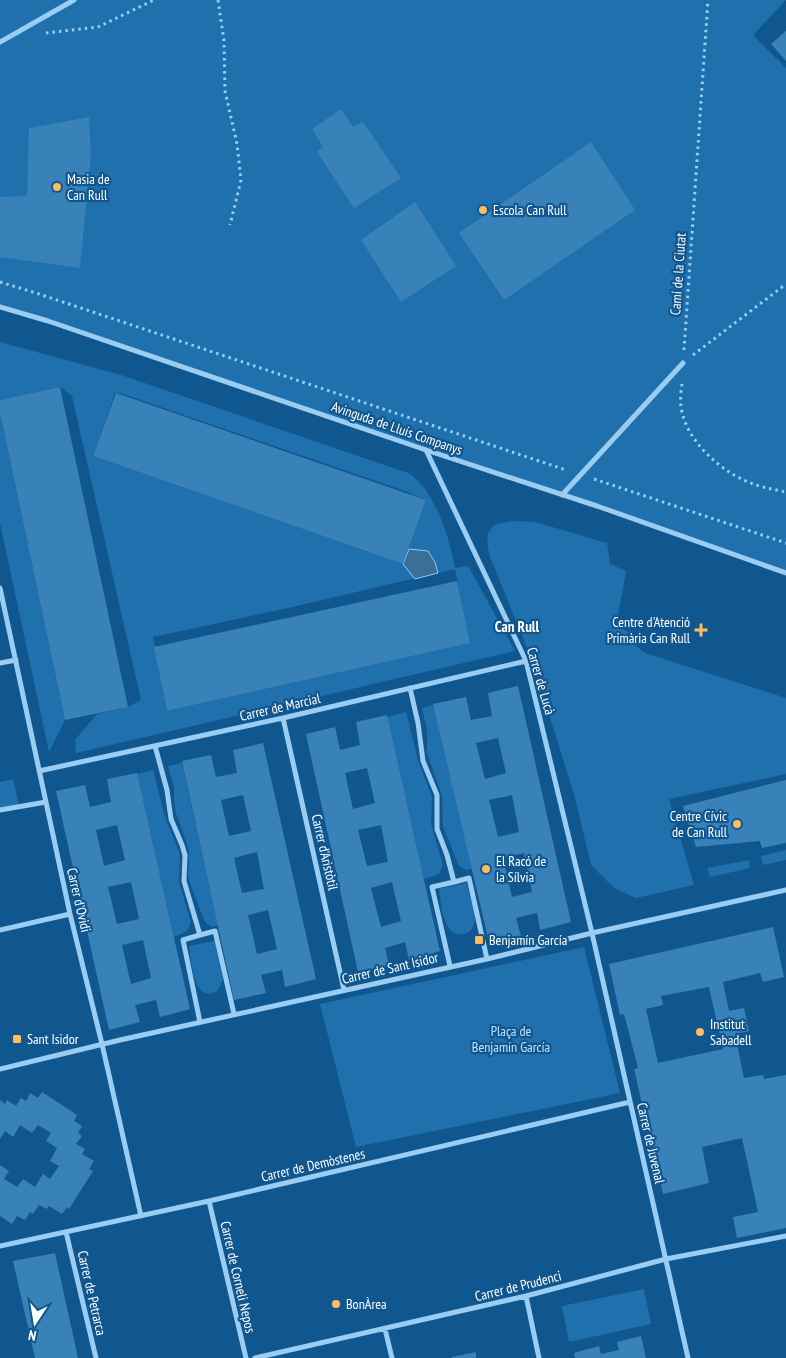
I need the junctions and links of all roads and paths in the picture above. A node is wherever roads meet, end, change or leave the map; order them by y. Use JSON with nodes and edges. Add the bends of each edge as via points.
{"nodes":[{"id":1,"x":74,"y":0,"type":"edge"},
{"id":2,"x":154,"y":0,"type":"edge"},
{"id":3,"x":218,"y":0,"type":"edge"},
{"id":4,"x":708,"y":0,"type":"edge"},
{"id":5,"x":38,"y":37,"type":"dead end"},
{"id":6,"x":0,"y":42,"type":"edge"},
{"id":7,"x":230,"y":225,"type":"dead end"},
{"id":8,"x":0,"y":282,"type":"edge"},
{"id":9,"x":786,"y":284,"type":"edge"},
{"id":10,"x":0,"y":307,"type":"edge"},
{"id":11,"x":683,"y":363,"type":"junction"},
{"id":12,"x":426,"y":450,"type":"junction"},
{"id":13,"x":581,"y":475,"type":"junction"},
{"id":14,"x":786,"y":492,"type":"edge"},
{"id":15,"x":562,"y":496,"type":"junction"},
{"id":16,"x":786,"y":543,"type":"edge"},
{"id":17,"x":786,"y":573,"type":"edge"},
{"id":18,"x":0,"y":588,"type":"edge"},
{"id":19,"x":16,"y":660,"type":"junction"},
{"id":20,"x":526,"y":661,"type":"junction"},
{"id":21,"x":0,"y":663,"type":"edge"},
{"id":22,"x":410,"y":688,"type":"junction"},
{"id":23,"x":283,"y":718,"type":"junction"},
{"id":24,"x":155,"y":746,"type":"junction"},
{"id":25,"x":39,"y":772,"type":"junction"},
{"id":26,"x":46,"y":802,"type":"junction"},
{"id":27,"x":0,"y":810,"type":"edge"},
{"id":28,"x":454,"y":882,"type":"junction"},
{"id":29,"x":786,"y":890,"type":"edge"},
{"id":30,"x":70,"y":914,"type":"junction"},
{"id":31,"x":0,"y":930,"type":"edge"},
{"id":32,"x":592,"y":933,"type":"junction"},
{"id":33,"x":200,"y":935,"type":"junction"},
{"id":34,"x":487,"y":959,"type":"junction"},
{"id":35,"x":450,"y":966,"type":"junction"},
{"id":36,"x":344,"y":990,"type":"junction"},
{"id":37,"x":234,"y":1014,"type":"junction"},
{"id":38,"x":200,"y":1022,"type":"junction"},
{"id":39,"x":102,"y":1044,"type":"junction"},
{"id":40,"x":0,"y":1069,"type":"edge"},
{"id":41,"x":630,"y":1102,"type":"junction"},
{"id":42,"x":209,"y":1201,"type":"junction"},
{"id":43,"x":141,"y":1216,"type":"junction"},
{"id":44,"x":66,"y":1232,"type":"junction"},
{"id":45,"x":786,"y":1236,"type":"edge"},
{"id":46,"x":0,"y":1246,"type":"edge"},
{"id":47,"x":666,"y":1259,"type":"junction"},
{"id":48,"x":526,"y":1296,"type":"junction"},
{"id":49,"x":385,"y":1329,"type":"junction"},
{"id":50,"x":96,"y":1358,"type":"edge"},
{"id":51,"x":246,"y":1358,"type":"edge"},
{"id":52,"x":255,"y":1358,"type":"edge"},
{"id":53,"x":392,"y":1358,"type":"edge"},
{"id":54,"x":539,"y":1358,"type":"edge"},
{"id":55,"x":688,"y":1358,"type":"edge"}],
"edges":[{"from":1,"to":6,"type":"street"},
{"from":2,"to":5,"type":"path","via":[[98,27],[46,33]]},
{"from":3,"to":7,"type":"path","via":[[224,42],[225,91],[238,144],[241,180]]},
{"from":4,"to":11,"type":"path","name":"Camí de la Ciutat"},
{"from":8,"to":13,"type":"path"},
{"from":9,"to":11,"type":"path"},
{"from":10,"to":12,"type":"street","name":"Avinguda de Lluís Companys"},
{"from":11,"to":13,"type":"street"},
{"from":11,"to":14,"type":"path","name":"Camí de la Ciutat","via":[[680,407],[688,429],[705,452],[732,474]]},
{"from":12,"to":15,"type":"street","name":"Avinguda de Lluís Companys"},
{"from":12,"to":20,"type":"street","name":"Carrer de Lucà"},
{"from":13,"to":15,"type":"street"},
{"from":13,"to":16,"type":"path"},
{"from":15,"to":17,"type":"street","name":"Avinguda de Lluís Companys"},
{"from":18,"to":19,"type":"street","name":"Carrer d'Ovidi"},
{"from":19,"to":21,"type":"street"},
{"from":19,"to":25,"type":"street","name":"Carrer d'Ovidi"},
{"from":20,"to":22,"type":"street","name":"Carrer de Marcial"},
{"from":20,"to":32,"type":"street","name":"Carrer de Lucà"},
{"from":22,"to":23,"type":"street","name":"Carrer de Marcial"},
{"from":22,"to":28,"type":"street","via":[[423,761],[436,795],[438,829]]},
{"from":23,"to":24,"type":"street","name":"Carrer de Marcial"},
{"from":23,"to":36,"type":"street","name":"Carrer d'Aristòtil"},
{"from":24,"to":25,"type":"street","name":"Carrer de Marcial"},
{"from":24,"to":33,"type":"street","via":[[171,819],[185,855],[184,881]]},
{"from":25,"to":26,"type":"street","name":"Carrer d'Ovidi"},
{"from":26,"to":27,"type":"street"},
{"from":26,"to":30,"type":"street","name":"Carrer d'Ovidi"},
{"from":28,"to":34,"type":"street","via":[[469,878]]},
{"from":28,"to":35,"type":"street","via":[[432,887]]},
{"from":29,"to":32,"type":"street","name":"Carrer de Sant Isidor"},
{"from":30,"to":31,"type":"street"},
{"from":30,"to":39,"type":"street","name":"Carrer d'Ovidi"},
{"from":32,"to":34,"type":"street","name":"Carrer de Sant Isidor"},
{"from":32,"to":41,"type":"street","name":"Carrer de Juvenal"},
{"from":33,"to":37,"type":"street","via":[[215,932]]},
{"from":33,"to":38,"type":"street","via":[[183,940]]},
{"from":34,"to":35,"type":"street","name":"Carrer de Sant Isidor"},
{"from":35,"to":36,"type":"street","name":"Carrer de Sant Isidor"},
{"from":36,"to":37,"type":"street","name":"Carrer de Sant Isidor"},
{"from":37,"to":38,"type":"street","name":"Carrer de Sant Isidor"},
{"from":38,"to":39,"type":"street","name":"Carrer de Sant Isidor"},
{"from":39,"to":40,"type":"street","name":"Carrer de Sant Isidor"},
{"from":39,"to":43,"type":"street","name":"Carrer d'Ovidi"},
{"from":41,"to":42,"type":"street","name":"Carrer de Demòstenes"},
{"from":41,"to":47,"type":"street","name":"Carrer de Juvenal"},
{"from":42,"to":43,"type":"street","name":"Carrer de Demòstenes"},
{"from":42,"to":51,"type":"street","name":"Carrer de Corneli Nepos"},
{"from":43,"to":44,"type":"street","name":"Carrer de Demòstenes"},
{"from":44,"to":46,"type":"street","name":"Carrer de Demòstenes"},
{"from":44,"to":50,"type":"street","name":"Carrer de Petrarca"},
{"from":45,"to":47,"type":"street","name":"Carrer de Prudenci"},
{"from":47,"to":48,"type":"street","name":"Carrer de Prudenci"},
{"from":47,"to":55,"type":"street","name":"Carrer de Juvenal"},
{"from":48,"to":49,"type":"street","name":"Carrer de Prudenci"},
{"from":48,"to":54,"type":"street"},
{"from":49,"to":52,"type":"street","name":"Carrer de Prudenci"},
{"from":49,"to":53,"type":"street"}]}
